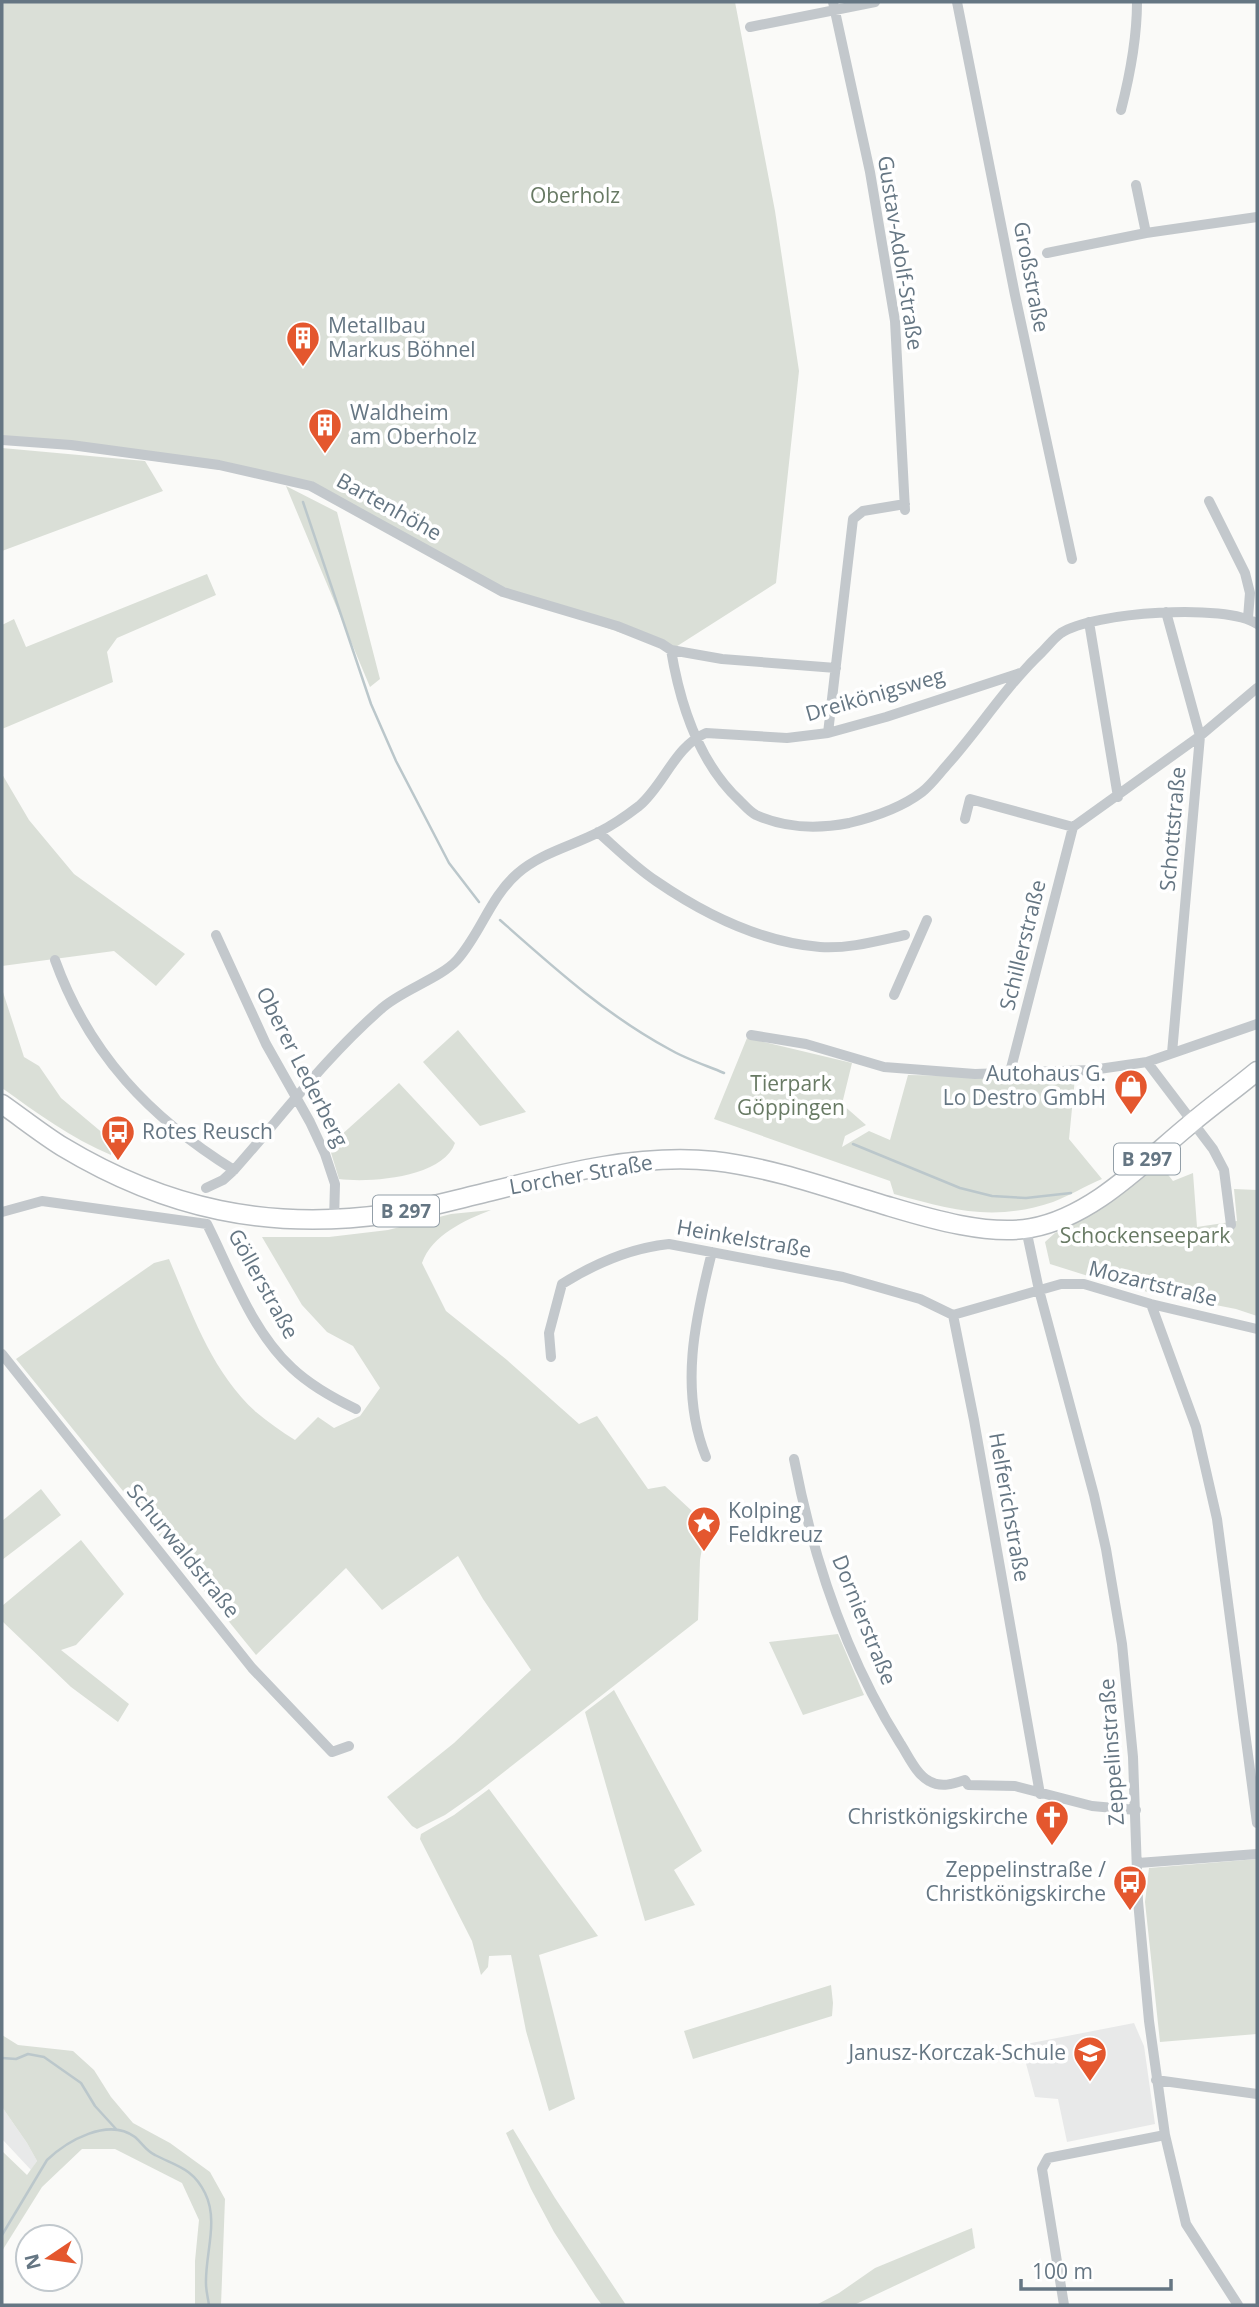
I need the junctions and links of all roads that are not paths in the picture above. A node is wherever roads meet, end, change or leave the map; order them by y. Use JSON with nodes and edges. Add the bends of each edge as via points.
{"nodes":[{"id":1,"x":875,"y":2,"type":"edge"},
{"id":2,"x":957,"y":2,"type":"edge"},
{"id":3,"x":1137,"y":2,"type":"edge"},
{"id":4,"x":834,"y":6,"type":"edge"},
{"id":5,"x":750,"y":27,"type":"dead end"},
{"id":6,"x":1121,"y":110,"type":"dead end"},
{"id":7,"x":1136,"y":185,"type":"dead end"},
{"id":8,"x":1257,"y":217,"type":"edge"},
{"id":9,"x":1146,"y":233,"type":"junction"},
{"id":10,"x":1047,"y":253,"type":"dead end"},
{"id":11,"x":2,"y":440,"type":"edge"},
{"id":12,"x":1209,"y":501,"type":"dead end"},
{"id":13,"x":1072,"y":559,"type":"dead end"},
{"id":14,"x":1166,"y":612,"type":"junction"},
{"id":15,"x":1252,"y":621,"type":"edge"},
{"id":16,"x":1088,"y":622,"type":"junction"},
{"id":17,"x":667,"y":647,"type":"junction"},
{"id":18,"x":836,"y":668,"type":"junction"},
{"id":19,"x":1020,"y":673,"type":"junction"},
{"id":20,"x":1257,"y":688,"type":"edge"},
{"id":21,"x":828,"y":733,"type":"junction"},
{"id":22,"x":1200,"y":736,"type":"junction"},
{"id":23,"x":696,"y":737,"type":"junction"},
{"id":24,"x":1118,"y":797,"type":"junction"},
{"id":25,"x":965,"y":819,"type":"dead end"},
{"id":26,"x":1073,"y":827,"type":"junction"},
{"id":27,"x":598,"y":832,"type":"junction"},
{"id":28,"x":927,"y":920,"type":"dead end"},
{"id":29,"x":216,"y":935,"type":"dead end"},
{"id":30,"x":905,"y":935,"type":"dead end"},
{"id":31,"x":55,"y":960,"type":"dead end"},
{"id":32,"x":894,"y":996,"type":"dead end"},
{"id":33,"x":1257,"y":1024,"type":"edge"},
{"id":34,"x":751,"y":1035,"type":"dead end"},
{"id":35,"x":1172,"y":1053,"type":"junction"},
{"id":36,"x":1147,"y":1062,"type":"junction"},
{"id":37,"x":1257,"y":1071,"type":"edge"},
{"id":38,"x":1010,"y":1072,"type":"junction"},
{"id":39,"x":295,"y":1097,"type":"junction"},
{"id":40,"x":2,"y":1104,"type":"edge"},
{"id":41,"x":1193,"y":1122,"type":"junction"},
{"id":42,"x":234,"y":1170,"type":"junction"},
{"id":43,"x":206,"y":1188,"type":"dead end"},
{"id":44,"x":2,"y":1212,"type":"edge"},
{"id":45,"x":334,"y":1220,"type":"junction"},
{"id":46,"x":1231,"y":1225,"type":"dead end"},
{"id":47,"x":1026,"y":1229,"type":"junction"},
{"id":48,"x":712,"y":1252,"type":"junction"},
{"id":49,"x":1039,"y":1290,"type":"junction"},
{"id":50,"x":1151,"y":1304,"type":"junction"},
{"id":51,"x":953,"y":1315,"type":"junction"},
{"id":52,"x":1257,"y":1329,"type":"edge"},
{"id":53,"x":2,"y":1354,"type":"edge"},
{"id":54,"x":551,"y":1357,"type":"dead end"},
{"id":55,"x":356,"y":1409,"type":"dead end"},
{"id":56,"x":706,"y":1457,"type":"dead end"},
{"id":57,"x":794,"y":1459,"type":"dead end"},
{"id":58,"x":348,"y":1746,"type":"dead end"},
{"id":59,"x":1040,"y":1794,"type":"junction"},
{"id":60,"x":1136,"y":1810,"type":"junction"},
{"id":61,"x":1257,"y":1823,"type":"edge"},
{"id":62,"x":1257,"y":1854,"type":"edge"},
{"id":63,"x":1138,"y":1863,"type":"junction"},
{"id":64,"x":1156,"y":2080,"type":"junction"},
{"id":65,"x":1257,"y":2094,"type":"edge"},
{"id":66,"x":1165,"y":2134,"type":"junction"},
{"id":67,"x":1064,"y":2305,"type":"edge"},
{"id":68,"x":1238,"y":2305,"type":"edge"}],
"edges":[{"from":1,"to":4,"type":"street"},
{"from":2,"to":13,"type":"street","name":"Großstraße"},
{"from":3,"to":6,"type":"street"},
{"from":4,"to":5,"type":"street"},
{"from":4,"to":18,"type":"street","name":"Gustav-Adolf-Straße","via":[[870,172],[895,321],[905,507],[863,511],[853,519]]},
{"from":7,"to":9,"type":"street"},
{"from":8,"to":9,"type":"street"},
{"from":9,"to":10,"type":"street"},
{"from":11,"to":17,"type":"street","name":"Bartenhöhe","via":[[219,465],[311,486],[503,592],[617,626]]},
{"from":12,"to":15,"type":"street","via":[[1245,573]]},
{"from":14,"to":15,"type":"street"},
{"from":14,"to":16,"type":"street"},
{"from":14,"to":22,"type":"street","name":"Schottstraße"},
{"from":16,"to":19,"type":"street","via":[[1062,632]]},
{"from":16,"to":24,"type":"street"},
{"from":17,"to":18,"type":"street","name":"Bartenhöhe","via":[[722,659]]},
{"from":17,"to":23,"type":"street"},
{"from":18,"to":21,"type":"street","name":"Gustav-Adolf-Straße"},
{"from":19,"to":21,"type":"street","name":"Dreikönigsweg"},
{"from":19,"to":23,"type":"street","via":[[923,791],[895,808],[826,828],[791,825],[754,814],[723,786]]},
{"from":20,"to":22,"type":"street"},
{"from":21,"to":23,"type":"street","name":"Dreikönigsweg","via":[[787,738],[706,733]]},
{"from":22,"to":24,"type":"street"},
{"from":22,"to":35,"type":"street","name":"Schottstraße"},
{"from":23,"to":27,"type":"street","via":[[652,795]]},
{"from":24,"to":26,"type":"street"},
{"from":25,"to":26,"type":"street","via":[[970,799]]},
{"from":26,"to":38,"type":"street","name":"Schillerstraße"},
{"from":27,"to":30,"type":"street","via":[[654,880],[747,931],[821,947]]},
{"from":27,"to":39,"type":"street","via":[[549,853],[518,873],[494,900],[455,962],[383,1006]]},
{"from":28,"to":32,"type":"street"},
{"from":29,"to":39,"type":"street","name":"Oberer Lederberg"},
{"from":31,"to":42,"type":"street","via":[[76,1012],[125,1083],[164,1121]]},
{"from":33,"to":35,"type":"street"},
{"from":34,"to":38,"type":"street","via":[[806,1044],[884,1067]]},
{"from":35,"to":36,"type":"street"},
{"from":36,"to":38,"type":"street","via":[[1092,1070]]},
{"from":36,"to":41,"type":"street"},
{"from":37,"to":41,"type":"main road","name":"Lorcher Straße","number":"B 297"},
{"from":39,"to":42,"type":"street"},
{"from":39,"to":45,"type":"street","name":"Oberer Lederberg","via":[[335,1184]]},
{"from":40,"to":45,"type":"main road","name":"Lorcher Straße","number":"B 297","via":[[62,1146],[109,1171],[188,1202],[235,1215]]},
{"from":41,"to":46,"type":"street","via":[[1224,1170]]},
{"from":41,"to":47,"type":"main road","name":"Lorcher Straße","number":"B 297","via":[[1108,1191],[1072,1214]]},
{"from":42,"to":43,"type":"street"},
{"from":44,"to":55,"type":"street","name":"Göllerstraße","via":[[42,1201],[207,1224],[276,1351],[307,1381]]},
{"from":45,"to":47,"type":"main road","name":"Lorcher Straße","number":"B 297","via":[[416,1209],[564,1173],[677,1159],[779,1173],[939,1221],[976,1228]]},
{"from":47,"to":49,"type":"street","name":"Zeppelinstraße"},
{"from":48,"to":51,"type":"street","name":"Heinkelstraße","via":[[843,1277],[920,1299]]},
{"from":48,"to":54,"type":"street","name":"Heinkelstraße","via":[[669,1244],[647,1246],[562,1284],[549,1333]]},
{"from":48,"to":56,"type":"street","via":[[696,1314],[690,1369],[695,1423]]},
{"from":49,"to":50,"type":"street","name":"Mozartstraße","via":[[1084,1284]]},
{"from":49,"to":51,"type":"street"},
{"from":49,"to":60,"type":"street","name":"Zeppelinstraße","via":[[1106,1549],[1122,1644]]},
{"from":50,"to":52,"type":"street","name":"Mozartstraße"},
{"from":50,"to":61,"type":"street","via":[[1196,1427],[1217,1519]]},
{"from":51,"to":59,"type":"street","name":"Helferichstraße"},
{"from":53,"to":58,"type":"street","name":"Schurwaldstraße","via":[[268,1686],[332,1752]]},
{"from":57,"to":59,"type":"street","name":"Dornierstraße","via":[[823,1576],[850,1647],[880,1711],[917,1770],[928,1781],[945,1786],[965,1780],[968,1785],[1016,1786]]},
{"from":59,"to":60,"type":"street"},
{"from":60,"to":63,"type":"street","name":"Zeppelinstraße"},
{"from":62,"to":63,"type":"street"},
{"from":63,"to":64,"type":"street","name":"Zeppelinstraße"},
{"from":64,"to":65,"type":"street"},
{"from":64,"to":66,"type":"street","name":"Zeppelinstraße"},
{"from":66,"to":67,"type":"street","via":[[1048,2158],[1041,2169]]},
{"from":66,"to":68,"type":"street","name":"Zeppelinstraße","via":[[1185,2224]]}]}
